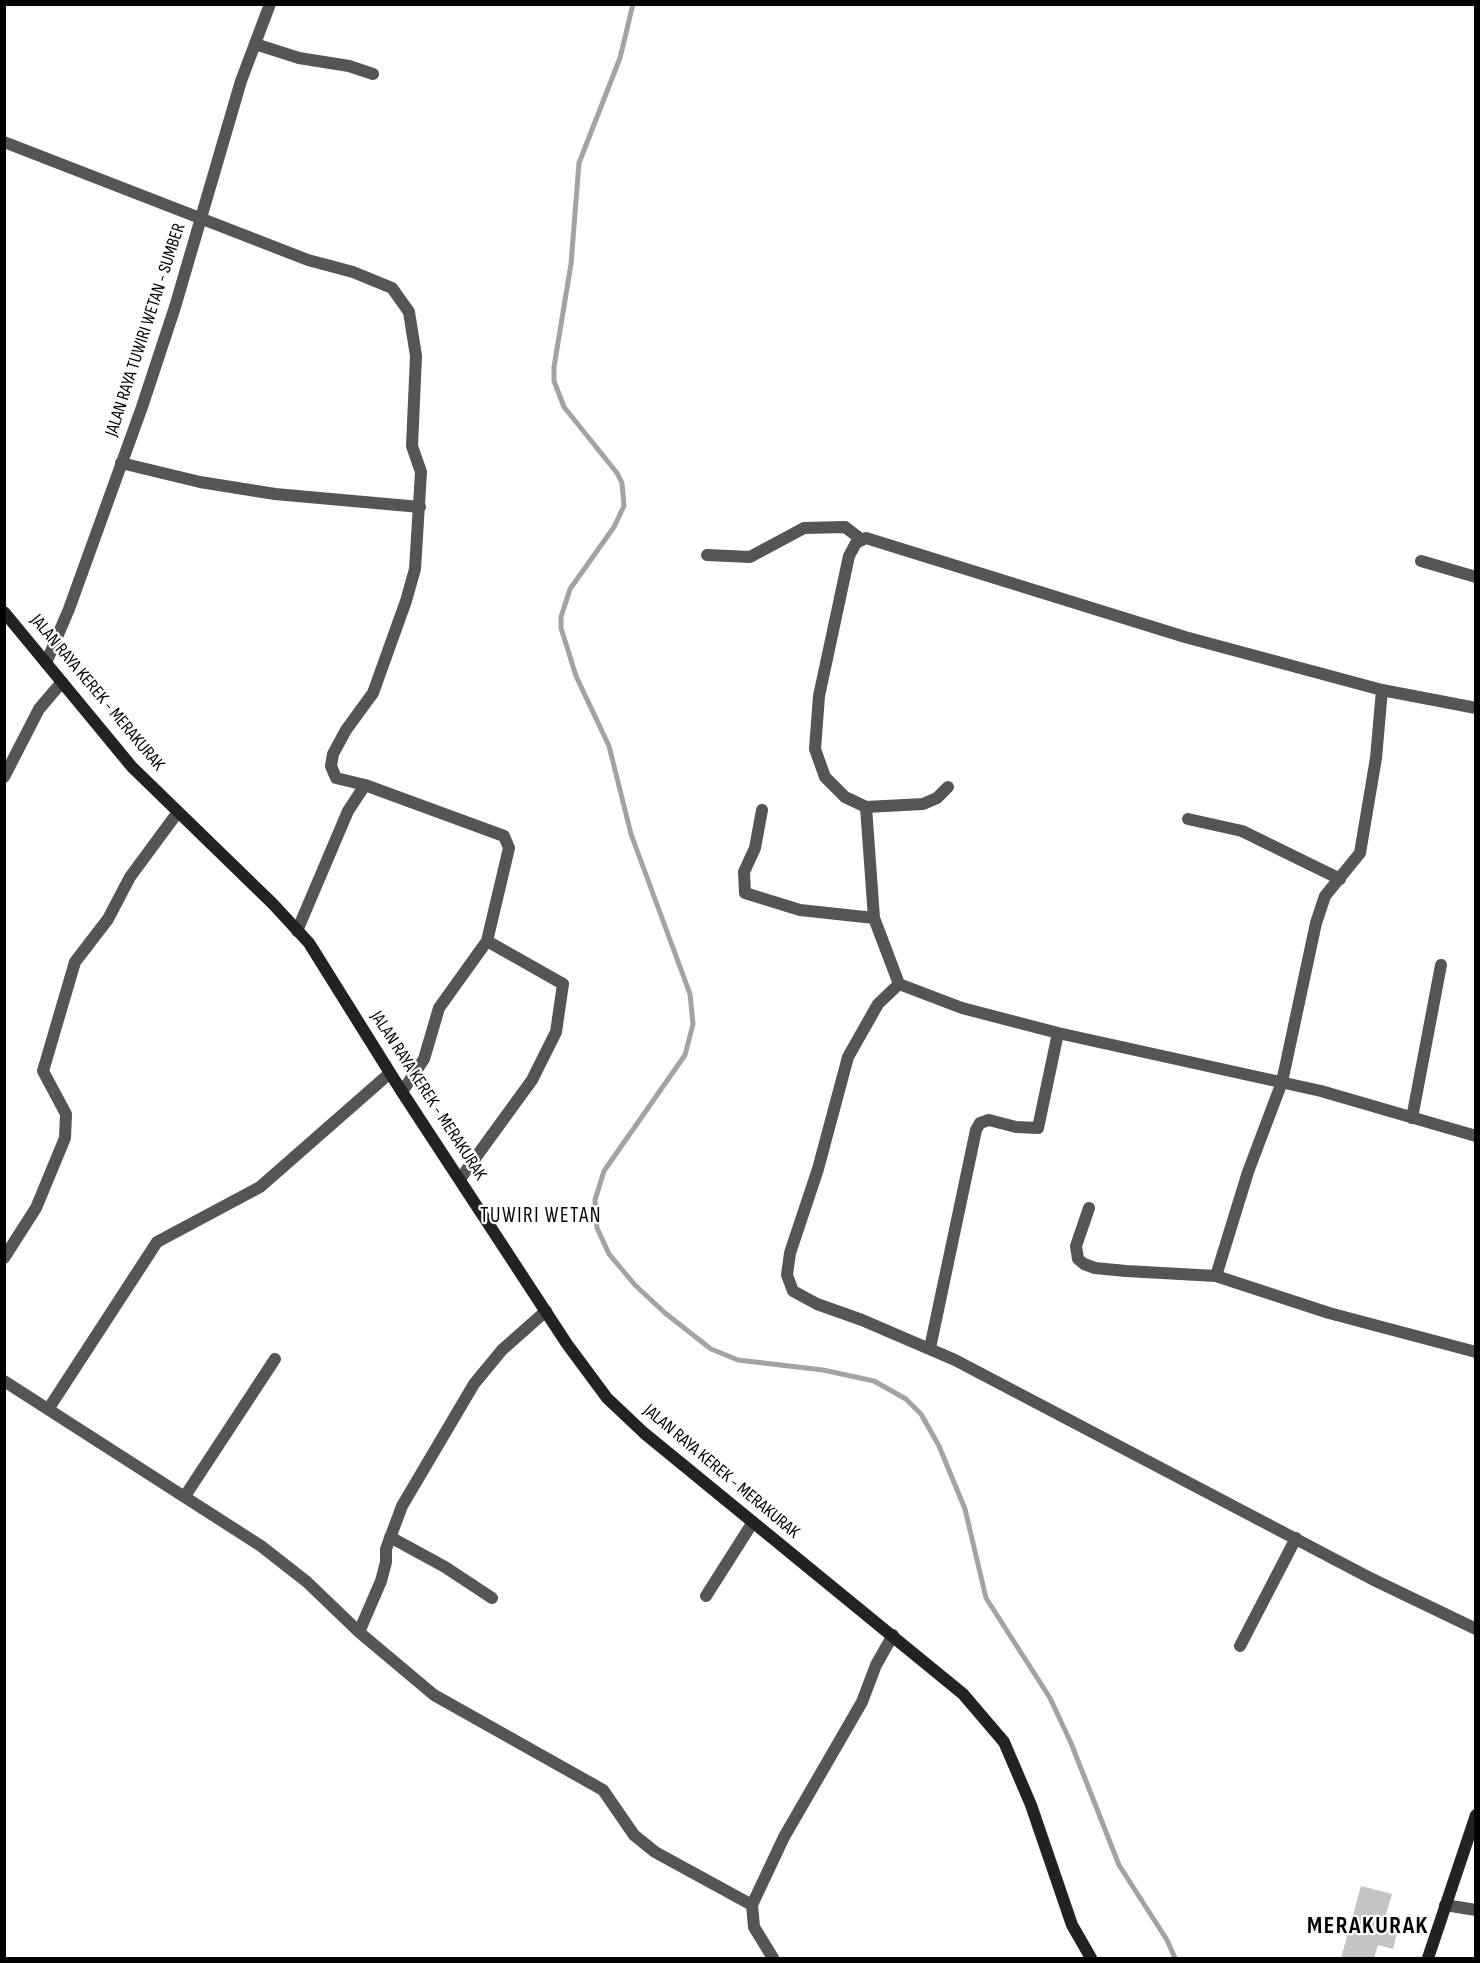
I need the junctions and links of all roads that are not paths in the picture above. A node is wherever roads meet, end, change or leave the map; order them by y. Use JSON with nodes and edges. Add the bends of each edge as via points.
{"nodes":[{"id":1,"x":270,"y":4,"type":"edge"},
{"id":2,"x":255,"y":44,"type":"junction"},
{"id":3,"x":373,"y":74,"type":"dead end"},
{"id":4,"x":4,"y":142,"type":"edge"},
{"id":5,"x":200,"y":218,"type":"junction"},
{"id":6,"x":121,"y":463,"type":"junction"},
{"id":7,"x":420,"y":507,"type":"junction"},
{"id":8,"x":862,"y":540,"type":"junction"},
{"id":9,"x":707,"y":555,"type":"dead end"},
{"id":10,"x":1421,"y":561,"type":"dead end"},
{"id":11,"x":1476,"y":577,"type":"edge"},
{"id":12,"x":4,"y":612,"type":"edge"},
{"id":13,"x":46,"y":663,"type":"junction"},
{"id":14,"x":62,"y":682,"type":"junction"},
{"id":15,"x":1382,"y":690,"type":"junction"},
{"id":16,"x":1476,"y":708,"type":"edge"},
{"id":17,"x":4,"y":777,"type":"edge"},
{"id":18,"x":365,"y":785,"type":"junction"},
{"id":19,"x":948,"y":787,"type":"dead end"},
{"id":20,"x":866,"y":807,"type":"junction"},
{"id":21,"x":762,"y":810,"type":"dead end"},
{"id":22,"x":178,"y":812,"type":"junction"},
{"id":23,"x":1188,"y":819,"type":"dead end"},
{"id":24,"x":1340,"y":879,"type":"junction"},
{"id":25,"x":874,"y":918,"type":"junction"},
{"id":26,"x":297,"y":931,"type":"junction"},
{"id":27,"x":487,"y":941,"type":"junction"},
{"id":28,"x":1441,"y":965,"type":"dead end"},
{"id":29,"x":899,"y":984,"type":"junction"},
{"id":30,"x":1058,"y":1033,"type":"junction"},
{"id":31,"x":390,"y":1073,"type":"junction"},
{"id":32,"x":1282,"y":1082,"type":"junction"},
{"id":33,"x":402,"y":1092,"type":"junction"},
{"id":34,"x":1412,"y":1118,"type":"junction"},
{"id":35,"x":1476,"y":1136,"type":"edge"},
{"id":36,"x":460,"y":1179,"type":"junction"},
{"id":37,"x":1089,"y":1208,"type":"dead end"},
{"id":38,"x":4,"y":1258,"type":"edge"},
{"id":39,"x":1216,"y":1276,"type":"junction"},
{"id":40,"x":546,"y":1311,"type":"junction"},
{"id":41,"x":930,"y":1348,"type":"junction"},
{"id":42,"x":1476,"y":1352,"type":"edge"},
{"id":43,"x":275,"y":1359,"type":"dead end"},
{"id":44,"x":4,"y":1381,"type":"edge"},
{"id":45,"x":49,"y":1408,"type":"junction"},
{"id":46,"x":185,"y":1496,"type":"junction"},
{"id":47,"x":753,"y":1522,"type":"junction"},
{"id":48,"x":390,"y":1537,"type":"junction"},
{"id":49,"x":1296,"y":1538,"type":"junction"},
{"id":50,"x":706,"y":1596,"type":"dead end"},
{"id":51,"x":492,"y":1598,"type":"dead end"},
{"id":52,"x":1476,"y":1629,"type":"edge"},
{"id":53,"x":359,"y":1632,"type":"junction"},
{"id":54,"x":893,"y":1635,"type":"junction"},
{"id":55,"x":1240,"y":1646,"type":"dead end"},
{"id":56,"x":1476,"y":1815,"type":"edge"},
{"id":57,"x":752,"y":1905,"type":"junction"},
{"id":58,"x":1445,"y":1905,"type":"junction"},
{"id":59,"x":1476,"y":1910,"type":"edge"},
{"id":60,"x":773,"y":1959,"type":"edge"},
{"id":61,"x":1091,"y":1959,"type":"edge"},
{"id":62,"x":1428,"y":1959,"type":"edge"}],
"edges":[{"from":1,"to":2,"type":"street","name":"JALAN RAYA TUWIRI WETAN - SUMBER"},
{"from":2,"to":3,"type":"street"},
{"from":2,"to":5,"type":"street","name":"JALAN RAYA TUWIRI WETAN - SUMBER"},
{"from":4,"to":5,"type":"street"},
{"from":5,"to":6,"type":"street","name":"JALAN RAYA TUWIRI WETAN - SUMBER","via":[[175,307]]},
{"from":5,"to":7,"type":"street","via":[[392,288],[409,312],[416,356],[411,432],[421,472]]},
{"from":6,"to":7,"type":"street","via":[[200,482],[275,494]]},
{"from":6,"to":13,"type":"street","name":"JALAN RAYA TUWIRI WETAN - SUMBER"},
{"from":7,"to":18,"type":"street","via":[[415,569],[406,601],[373,693],[333,754],[336,777]]},
{"from":8,"to":9,"type":"street","via":[[844,527],[804,528],[750,557]]},
{"from":8,"to":15,"type":"street","via":[[874,540],[1185,638]]},
{"from":8,"to":20,"type":"street","via":[[856,543],[847,567],[819,696],[815,749],[825,777],[845,797]]},
{"from":10,"to":11,"type":"street"},
{"from":12,"to":13,"type":"main road","name":"JALAN RAYA KEREK - MERAKURAK"},
{"from":13,"to":14,"type":"main road","name":"JALAN RAYA KEREK - MERAKURAK"},
{"from":14,"to":17,"type":"street","via":[[39,709]]},
{"from":14,"to":22,"type":"main road","name":"JALAN RAYA KEREK - MERAKURAK","via":[[132,767]]},
{"from":15,"to":16,"type":"street"},
{"from":15,"to":24,"type":"street","via":[[1376,758],[1360,853]]},
{"from":18,"to":26,"type":"street","via":[[348,811]]},
{"from":18,"to":27,"type":"street","via":[[504,836],[509,848]]},
{"from":19,"to":20,"type":"street","via":[[923,804]]},
{"from":20,"to":25,"type":"street"},
{"from":21,"to":25,"type":"street","via":[[755,848],[744,872],[745,893],[800,910]]},
{"from":22,"to":26,"type":"main road","name":"JALAN RAYA KEREK - MERAKURAK"},
{"from":22,"to":38,"type":"street","via":[[129,877],[108,919],[75,962],[43,1071],[66,1114],[65,1138],[36,1208]]},
{"from":23,"to":24,"type":"street","via":[[1242,831]]},
{"from":24,"to":32,"type":"street","via":[[1324,896],[1316,923]]},
{"from":25,"to":29,"type":"street"},
{"from":26,"to":31,"type":"main road","name":"JALAN RAYA KEREK - MERAKURAK","via":[[309,943]]},
{"from":27,"to":33,"type":"street","via":[[439,1008],[424,1059]]},
{"from":27,"to":36,"type":"street","via":[[563,984],[556,1032],[532,1080]]},
{"from":28,"to":34,"type":"street"},
{"from":29,"to":30,"type":"street","via":[[962,1008]]},
{"from":29,"to":41,"type":"street","via":[[878,1004],[848,1057],[818,1169],[790,1253],[787,1275],[798,1295]]},
{"from":30,"to":32,"type":"street"},
{"from":30,"to":41,"type":"street","via":[[1038,1128],[989,1120],[980,1123],[976,1130]]},
{"from":31,"to":33,"type":"main road","name":"JALAN RAYA KEREK - MERAKURAK"},
{"from":31,"to":45,"type":"street","via":[[260,1187],[157,1242]]},
{"from":32,"to":34,"type":"street"},
{"from":32,"to":39,"type":"street","via":[[1248,1172]]},
{"from":33,"to":36,"type":"main road","name":"JALAN RAYA KEREK - MERAKURAK"},
{"from":34,"to":35,"type":"street"},
{"from":36,"to":40,"type":"main road","name":"JALAN RAYA KEREK - MERAKURAK"},
{"from":37,"to":39,"type":"street","via":[[1076,1246],[1078,1259],[1084,1264],[1126,1271]]},
{"from":39,"to":42,"type":"street","via":[[1329,1313]]},
{"from":40,"to":47,"type":"main road","name":"JALAN RAYA KEREK - MERAKURAK","via":[[607,1398]]},
{"from":40,"to":48,"type":"street","via":[[502,1350],[474,1384],[402,1506]]},
{"from":41,"to":49,"type":"street"},
{"from":43,"to":46,"type":"street"},
{"from":44,"to":45,"type":"street"},
{"from":45,"to":46,"type":"street"},
{"from":46,"to":53,"type":"street","via":[[280,1560]]},
{"from":47,"to":50,"type":"street"},
{"from":47,"to":54,"type":"main road","name":"JALAN RAYA KEREK - MERAKURAK"},
{"from":48,"to":51,"type":"street"},
{"from":48,"to":53,"type":"street","via":[[381,1581]]},
{"from":49,"to":52,"type":"street"},
{"from":49,"to":55,"type":"street"},
{"from":53,"to":57,"type":"street","via":[[434,1695],[603,1790],[634,1835],[655,1852]]},
{"from":54,"to":57,"type":"street","via":[[862,1702],[784,1837]]},
{"from":54,"to":61,"type":"main road","name":"JALAN RAYA KEREK - MERAKURAK","via":[[963,1694],[1004,1742],[1031,1805],[1072,1925]]},
{"from":56,"to":58,"type":"main road"},
{"from":57,"to":60,"type":"street","via":[[754,1927]]},
{"from":58,"to":59,"type":"street"},
{"from":58,"to":62,"type":"main road"}]}
